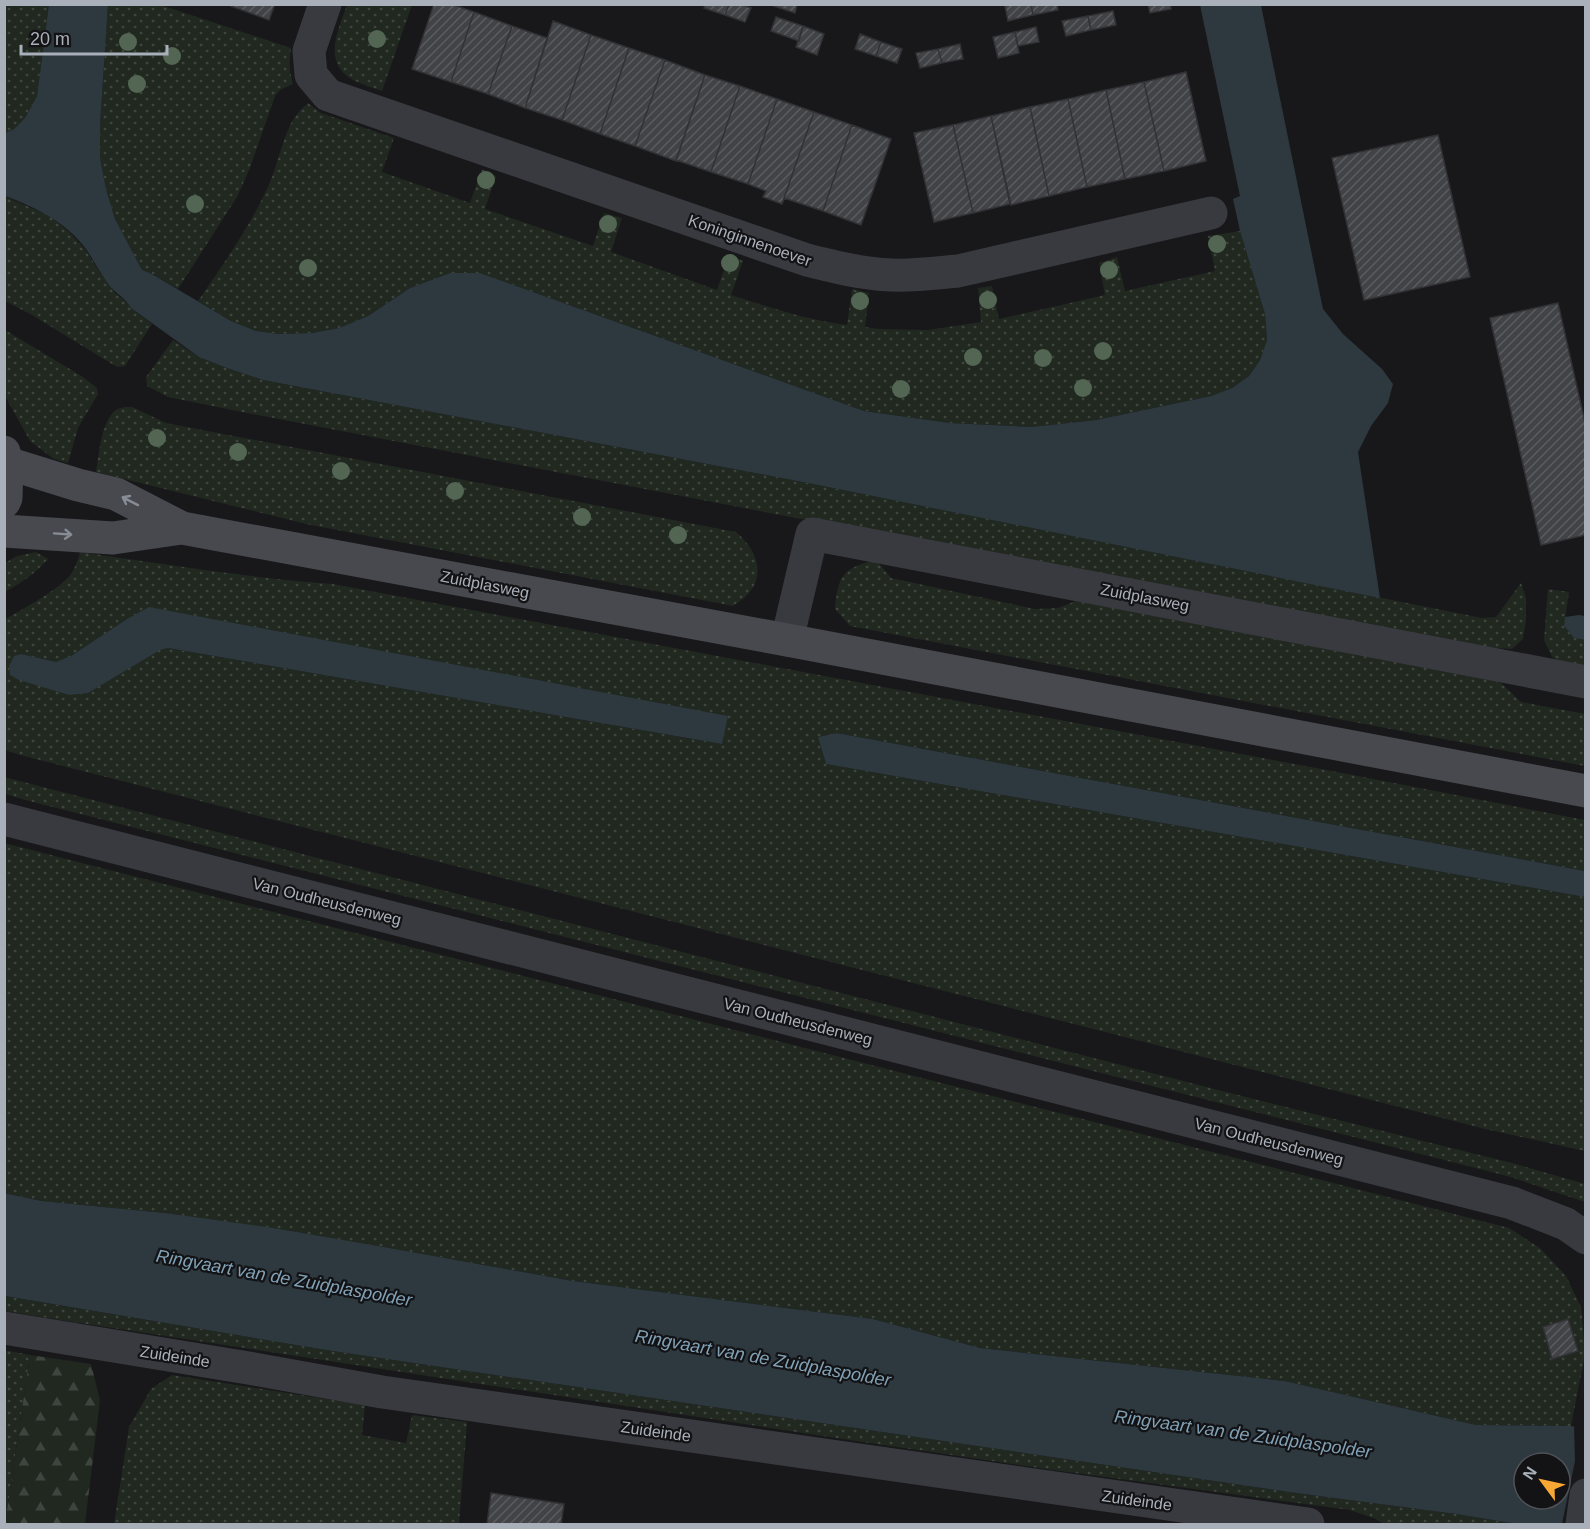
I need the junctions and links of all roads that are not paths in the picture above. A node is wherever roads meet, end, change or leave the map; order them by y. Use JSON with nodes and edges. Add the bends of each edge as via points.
{"nodes":[{"id":1,"x":325,"y":4,"type":"edge"},
{"id":2,"x":1211,"y":213,"type":"dead end"},
{"id":3,"x":6,"y":458,"type":"edge"},
{"id":4,"x":4,"y":502,"type":"edge"},
{"id":5,"x":182,"y":528,"type":"junction"},
{"id":6,"x":4,"y":531,"type":"edge"},
{"id":7,"x":788,"y":640,"type":"junction"},
{"id":8,"x":1586,"y":682,"type":"edge"},
{"id":9,"x":1586,"y":791,"type":"edge"},
{"id":10,"x":4,"y":819,"type":"edge"},
{"id":11,"x":1586,"y":1238,"type":"edge"},
{"id":12,"x":4,"y":1328,"type":"edge"},
{"id":13,"x":1586,"y":1495,"type":"edge"},
{"id":14,"x":1308,"y":1524,"type":"edge"},
{"id":15,"x":1582,"y":1524,"type":"edge"}],
"edges":[{"from":1,"to":2,"type":"street","name":"Koninginnenoever","via":[[309,51],[312,75],[328,95],[843,269],[890,275],[958,271]]},
{"from":3,"to":4,"type":"main road"},
{"from":5,"to":3,"type":"main road","name":"Zuidplasweg","one_way":true,"via":[[116,494],[78,485]]},
{"from":6,"to":5,"type":"main road","name":"Zuidplasweg","one_way":true,"via":[[113,538]]},
{"from":5,"to":7,"type":"main road","name":"Zuidplasweg"},
{"from":7,"to":8,"type":"street","name":"Zuidplasweg","via":[[812,534]]},
{"from":7,"to":9,"type":"main road","name":"Zuidplasweg"},
{"from":10,"to":11,"type":"street","name":"Van Oudheusdenweg","via":[[1512,1203],[1566,1224]]},
{"from":12,"to":14,"type":"street","name":"Zuideinde","via":[[382,1392]]},
{"from":13,"to":15,"type":"street"}]}
